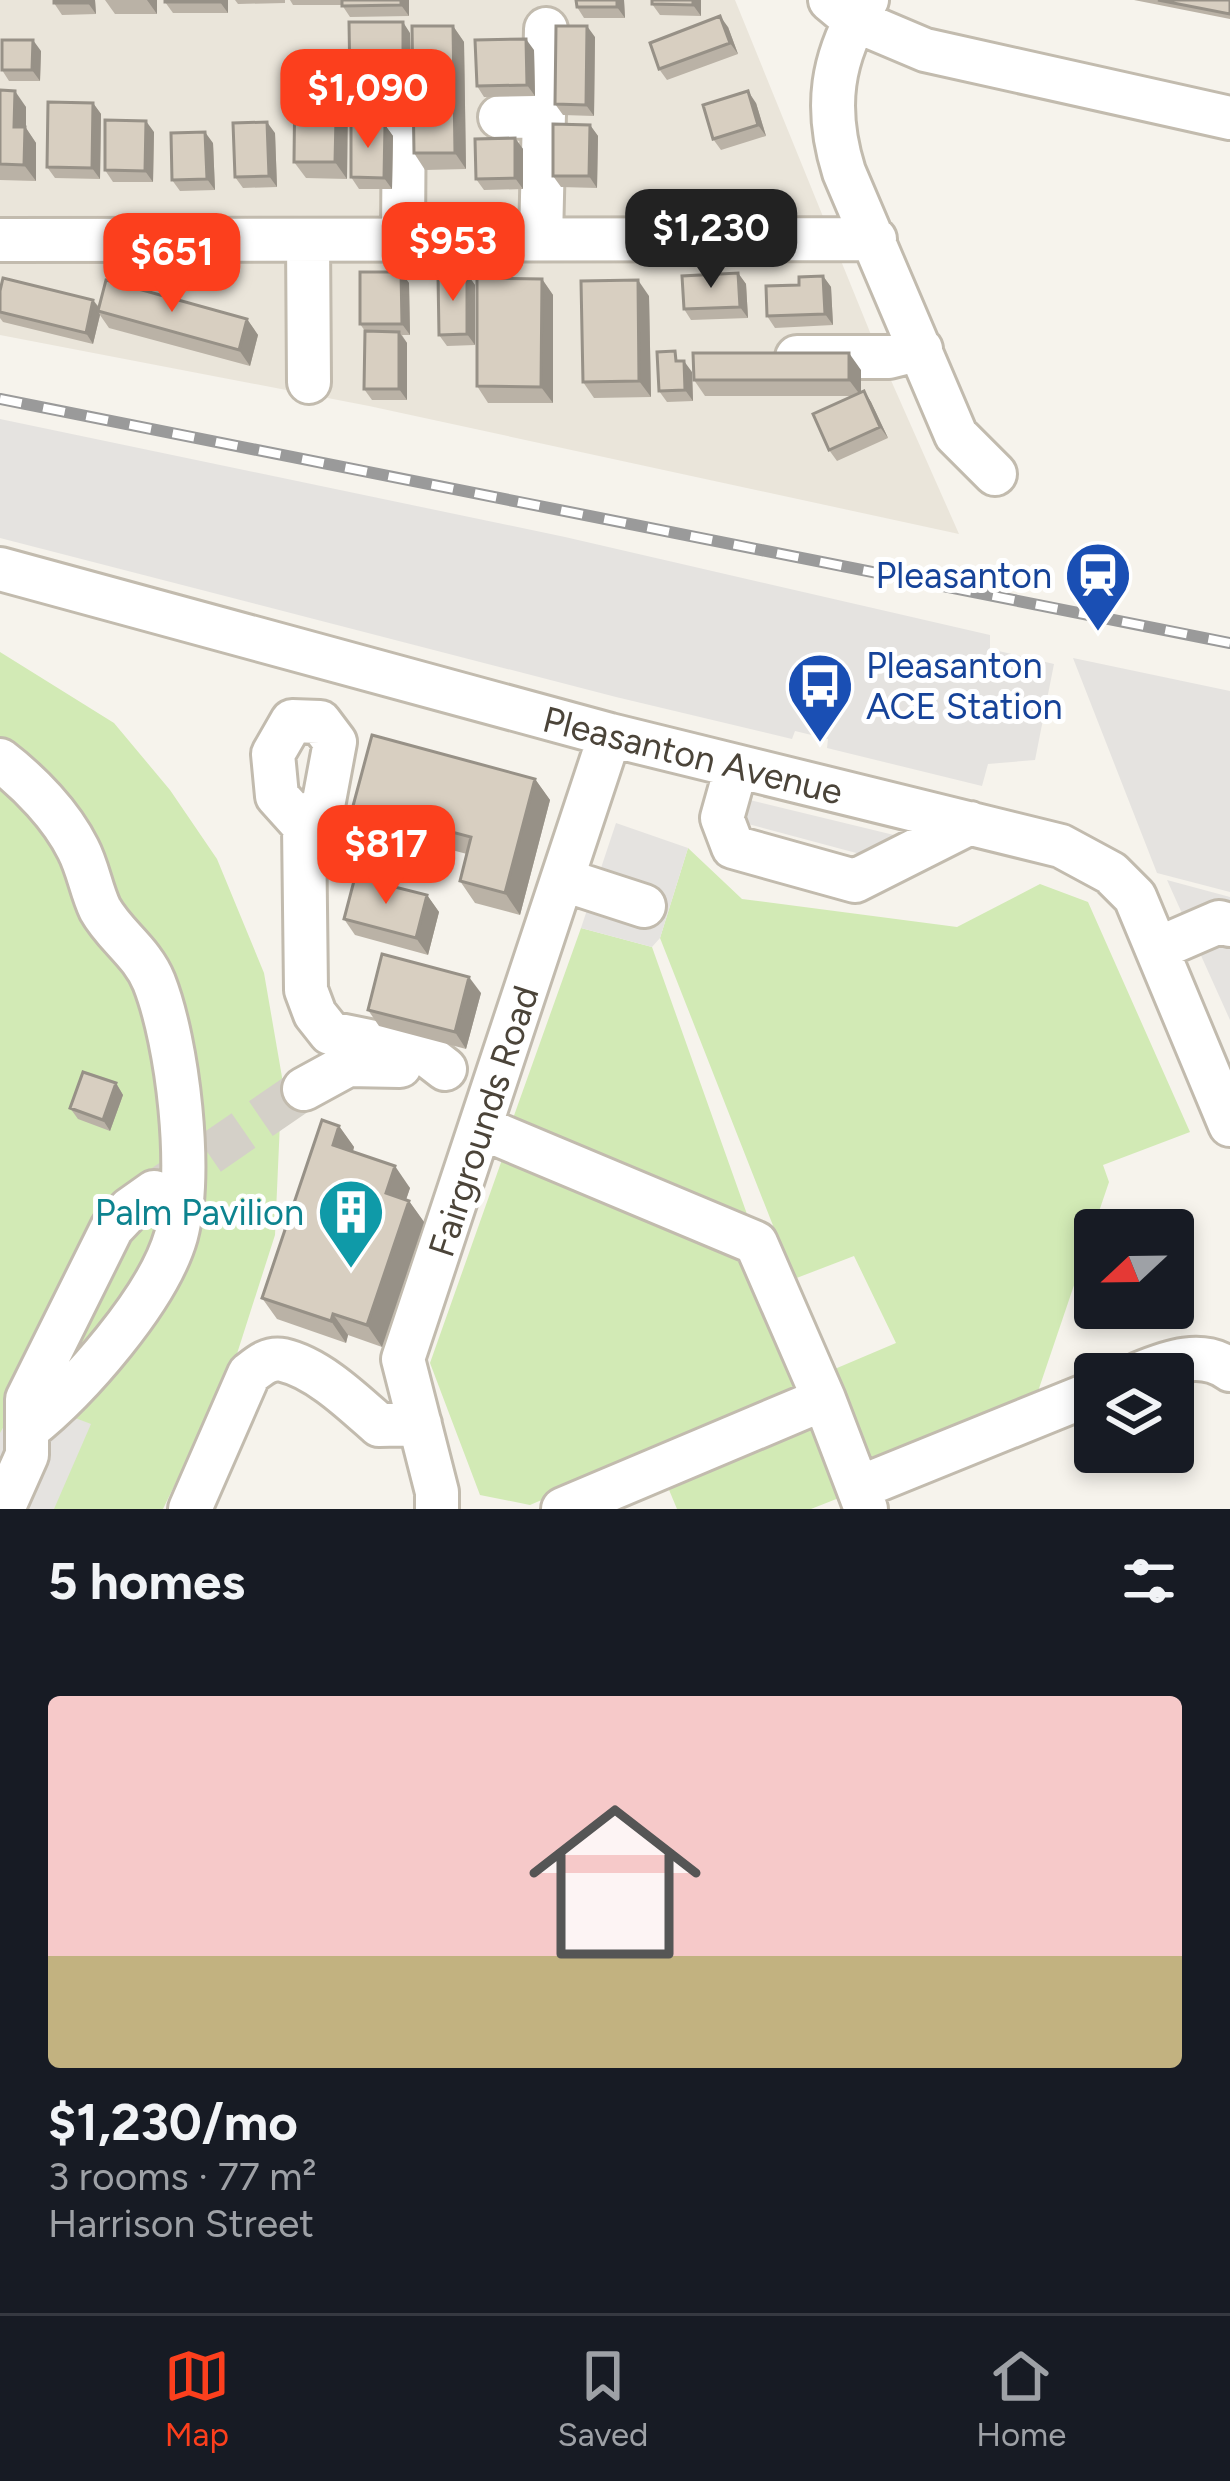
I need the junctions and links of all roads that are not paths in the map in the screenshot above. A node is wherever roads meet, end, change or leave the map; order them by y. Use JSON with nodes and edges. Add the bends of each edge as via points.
{"nodes":[{"id":1,"x":850,"y":7,"type":"edge"},
{"id":2,"x":546,"y":29,"type":"dead end"},
{"id":3,"x":404,"y":85,"type":"dead end"},
{"id":4,"x":544,"y":116,"type":"junction"},
{"id":5,"x":500,"y":117,"type":"dead end"},
{"id":6,"x":1230,"y":118,"type":"edge"},
{"id":7,"x":403,"y":239,"type":"junction"},
{"id":8,"x":541,"y":239,"type":"junction"},
{"id":9,"x":875,"y":239,"type":"junction"},
{"id":10,"x":0,"y":240,"type":"edge"},
{"id":11,"x":308,"y":240,"type":"junction"},
{"id":12,"x":921,"y":349,"type":"junction"},
{"id":13,"x":760,"y":357,"type":"edge"},
{"id":14,"x":309,"y":382,"type":"dead end"},
{"id":15,"x":995,"y":474,"type":"dead end"},
{"id":16,"x":0,"y":569,"type":"edge"},
{"id":17,"x":610,"y":735,"type":"junction"},
{"id":18,"x":0,"y":760,"type":"edge"},
{"id":19,"x":736,"y":768,"type":"junction"},
{"id":20,"x":970,"y":823,"type":"junction"},
{"id":21,"x":304,"y":826,"type":"dead end"},
{"id":22,"x":564,"y":880,"type":"junction"},
{"id":23,"x":644,"y":906,"type":"dead end"},
{"id":24,"x":1230,"y":925,"type":"edge"},
{"id":25,"x":1159,"y":948,"type":"junction"},
{"id":26,"x":445,"y":1070,"type":"junction"},
{"id":27,"x":497,"y":1076,"type":"junction"},
{"id":28,"x":304,"y":1089,"type":"tunnel mouth"},
{"id":29,"x":1230,"y":1125,"type":"edge"},
{"id":30,"x":482,"y":1127,"type":"junction"},
{"id":31,"x":154,"y":1192,"type":"tunnel mouth"},
{"id":32,"x":1194,"y":1358,"type":"edge"},
{"id":33,"x":1230,"y":1370,"type":"edge"},
{"id":34,"x":824,"y":1399,"type":"junction"},
{"id":35,"x":1074,"y":1402,"type":"edge"},
{"id":36,"x":420,"y":1424,"type":"junction"},
{"id":37,"x":27,"y":1430,"type":"junction"},
{"id":38,"x":860,"y":1502,"type":"edge"},
{"id":39,"x":3,"y":1509,"type":"edge"},
{"id":40,"x":190,"y":1509,"type":"edge"},
{"id":41,"x":437,"y":1509,"type":"edge"},
{"id":42,"x":563,"y":1509,"type":"edge"}],
"edges":[{"from":1,"to":6,"type":"street","via":[[926,50]]},
{"from":1,"to":9,"type":"street","via":[[833,82],[832,134]]},
{"from":2,"to":4,"type":"street"},
{"from":3,"to":7,"type":"street"},
{"from":4,"to":5,"type":"street"},
{"from":4,"to":8,"type":"street"},
{"from":7,"to":8,"type":"street"},
{"from":7,"to":11,"type":"street"},
{"from":8,"to":9,"type":"street"},
{"from":9,"to":12,"type":"street"},
{"from":10,"to":11,"type":"street"},
{"from":11,"to":14,"type":"street"},
{"from":12,"to":13,"type":"street","via":[[889,358]]},
{"from":12,"to":15,"type":"street","via":[[956,435]]},
{"from":16,"to":17,"type":"street","name":"Pleasanton Avenue"},
{"from":17,"to":19,"type":"street","name":"Pleasanton Avenue"},
{"from":17,"to":22,"type":"street","name":"Fairgrounds Road"},
{"from":18,"to":37,"type":"street","via":[[77,845],[107,921],[154,981],[177,1087],[184,1172],[175,1239],[147,1292],[74,1389]]},
{"from":19,"to":20,"type":"street","name":"Pleasanton Avenue"},
{"from":19,"to":20,"type":"street","via":[[722,818],[733,847],[855,881]]},
{"from":20,"to":25,"type":"street","name":"Pleasanton Avenue","via":[[1061,846],[1111,873],[1135,897]]},
{"from":21,"to":26,"type":"street","via":[[306,990],[315,1014],[330,1033],[423,1052]]},
{"from":22,"to":23,"type":"street"},
{"from":22,"to":27,"type":"street","name":"Fairgrounds Road"},
{"from":24,"to":25,"type":"street","via":[[1219,922]]},
{"from":25,"to":29,"type":"street","name":"Pleasanton Avenue"},
{"from":26,"to":27,"type":"street"},
{"from":26,"to":28,"type":"street","via":[[348,1065]]},
{"from":27,"to":30,"type":"street","name":"Fairgrounds Road"},
{"from":30,"to":34,"type":"street","via":[[756,1243]]},
{"from":30,"to":36,"type":"street","name":"Fairgrounds Road","via":[[404,1359]]},
{"from":31,"to":37,"type":"street","via":[[112,1228],[27,1399]]},
{"from":32,"to":33,"type":"street"},
{"from":34,"to":38,"type":"street"},
{"from":34,"to":42,"type":"street"},
{"from":35,"to":38,"type":"street"},
{"from":36,"to":40,"type":"street","via":[[379,1425],[338,1388],[281,1359],[265,1361],[249,1374]]},
{"from":36,"to":41,"type":"street","name":"Fairgrounds Road"},
{"from":37,"to":39,"type":"street","via":[[27,1455]]}]}
